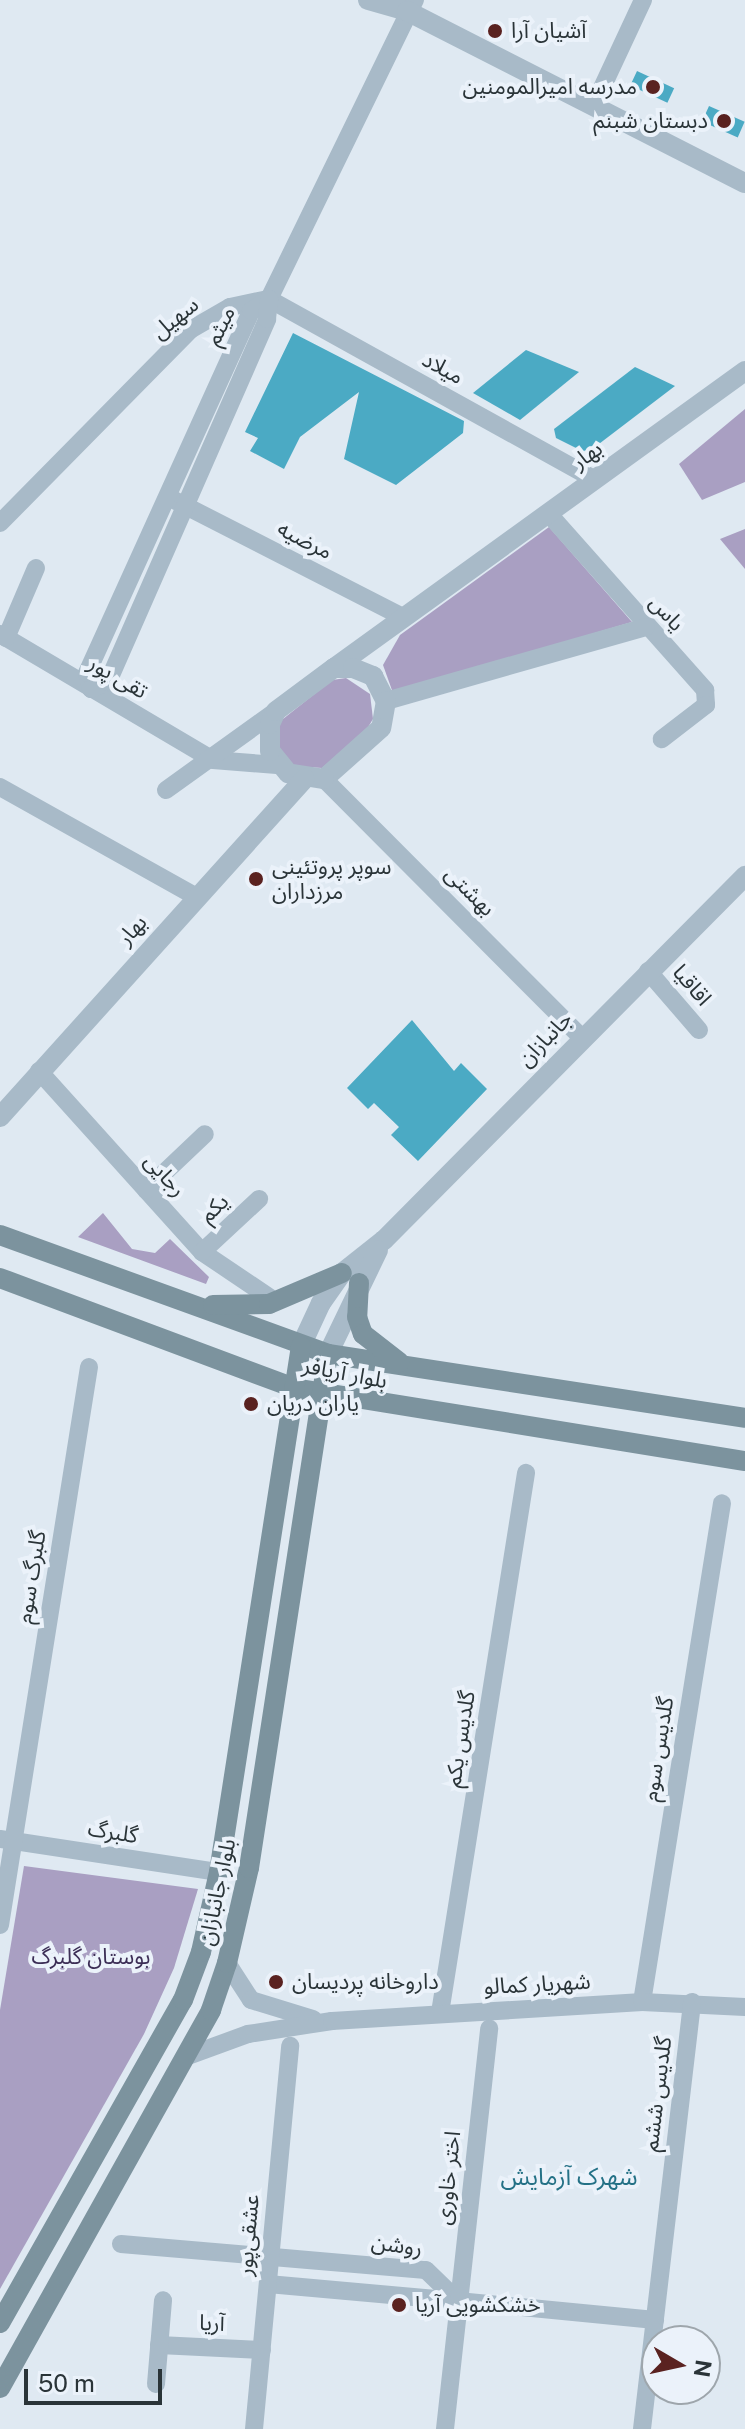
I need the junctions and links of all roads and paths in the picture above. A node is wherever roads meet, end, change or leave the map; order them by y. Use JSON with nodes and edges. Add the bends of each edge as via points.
{"nodes":[{"id":1,"x":368,"y":0,"type":"edge"},
{"id":2,"x":643,"y":0,"type":"edge"},
{"id":3,"x":406,"y":3,"type":"edge"},
{"id":4,"x":594,"y":105,"type":"junction"},
{"id":5,"x":745,"y":183,"type":"edge"},
{"id":6,"x":269,"y":299,"type":"junction"},
{"id":7,"x":745,"y":371,"type":"edge"},
{"id":8,"x":594,"y":479,"type":"junction"},
{"id":9,"x":176,"y":502,"type":"junction"},
{"id":10,"x":548,"y":513,"type":"junction"},
{"id":11,"x":0,"y":523,"type":"edge"},
{"id":12,"x":36,"y":568,"type":"dead end"},
{"id":13,"x":403,"y":617,"type":"junction"},
{"id":14,"x":646,"y":627,"type":"junction"},
{"id":15,"x":380,"y":634,"type":"junction"},
{"id":16,"x":3,"y":636,"type":"edge"},
{"id":17,"x":334,"y":668,"type":"junction"},
{"id":18,"x":373,"y":676,"type":"junction"},
{"id":19,"x":91,"y":689,"type":"junction"},
{"id":20,"x":386,"y":701,"type":"junction"},
{"id":21,"x":276,"y":711,"type":"junction"},
{"id":22,"x":662,"y":739,"type":"dead end"},
{"id":23,"x":213,"y":760,"type":"junction"},
{"id":24,"x":277,"y":765,"type":"junction"},
{"id":25,"x":314,"y":779,"type":"junction"},
{"id":26,"x":0,"y":787,"type":"edge"},
{"id":27,"x":166,"y":790,"type":"dead end"},
{"id":28,"x":745,"y":876,"type":"edge"},
{"id":29,"x":195,"y":896,"type":"junction"},
{"id":30,"x":648,"y":971,"type":"junction"},
{"id":31,"x":699,"y":1030,"type":"dead end"},
{"id":32,"x":581,"y":1037,"type":"junction"},
{"id":33,"x":39,"y":1071,"type":"junction"},
{"id":34,"x":0,"y":1117,"type":"edge"},
{"id":35,"x":205,"y":1134,"type":"dead end"},
{"id":36,"x":146,"y":1190,"type":"junction"},
{"id":37,"x":259,"y":1199,"type":"dead end"},
{"id":38,"x":0,"y":1235,"type":"edge"},
{"id":39,"x":202,"y":1252,"type":"junction"},
{"id":40,"x":0,"y":1278,"type":"edge"},
{"id":41,"x":351,"y":1278,"type":"junction"},
{"id":42,"x":269,"y":1297,"type":"dead end"},
{"id":43,"x":199,"y":1305,"type":"junction"},
{"id":44,"x":301,"y":1346,"type":"junction"},
{"id":45,"x":328,"y":1354,"type":"junction"},
{"id":46,"x":406,"y":1366,"type":"junction"},
{"id":47,"x":89,"y":1367,"type":"dead end"},
{"id":48,"x":294,"y":1388,"type":"junction"},
{"id":49,"x":322,"y":1395,"type":"junction"},
{"id":50,"x":745,"y":1418,"type":"edge"},
{"id":51,"x":745,"y":1461,"type":"edge"},
{"id":52,"x":526,"y":1473,"type":"dead end"},
{"id":53,"x":722,"y":1503,"type":"dead end"},
{"id":54,"x":6,"y":1840,"type":"edge"},
{"id":55,"x":219,"y":1872,"type":"junction"},
{"id":56,"x":0,"y":1925,"type":"edge"},
{"id":57,"x":227,"y":1963,"type":"junction"},
{"id":58,"x":183,"y":2000,"type":"junction"},
{"id":59,"x":642,"y":2002,"type":"junction"},
{"id":60,"x":692,"y":2002,"type":"junction"},
{"id":61,"x":745,"y":2007,"type":"edge"},
{"id":62,"x":211,"y":2010,"type":"junction"},
{"id":63,"x":440,"y":2013,"type":"junction"},
{"id":64,"x":332,"y":2021,"type":"junction"},
{"id":65,"x":489,"y":2028,"type":"dead end"},
{"id":66,"x":290,"y":2046,"type":"dead end"},
{"id":67,"x":185,"y":2057,"type":"junction"},
{"id":68,"x":121,"y":2244,"type":"dead end"},
{"id":69,"x":271,"y":2255,"type":"junction"},
{"id":70,"x":268,"y":2284,"type":"junction"},
{"id":71,"x":163,"y":2300,"type":"dead end"},
{"id":72,"x":458,"y":2301,"type":"junction"},
{"id":73,"x":655,"y":2320,"type":"junction"},
{"id":74,"x":0,"y":2323,"type":"edge"},
{"id":75,"x":159,"y":2345,"type":"junction"},
{"id":76,"x":262,"y":2350,"type":"junction"},
{"id":77,"x":156,"y":2384,"type":"dead end"},
{"id":78,"x":0,"y":2388,"type":"edge"},
{"id":79,"x":254,"y":2429,"type":"edge"},
{"id":80,"x":445,"y":2429,"type":"edge"},
{"id":81,"x":642,"y":2429,"type":"edge"}],
"edges":[{"from":1,"to":3,"type":"street"},
{"from":2,"to":4,"type":"street"},
{"from":3,"to":4,"type":"street"},
{"from":3,"to":6,"type":"street"},
{"from":4,"to":5,"type":"street"},
{"from":6,"to":8,"type":"street","name":"میلاد"},
{"from":6,"to":9,"type":"street","name":"میثم","via":[[251,311]]},
{"from":6,"to":11,"type":"street","name":"سهیل","via":[[230,307],[190,330]]},
{"from":7,"to":8,"type":"street","name":"بهار"},
{"from":8,"to":10,"type":"street","name":"بهار"},
{"from":9,"to":13,"type":"street","name":"مرضیه"},
{"from":9,"to":19,"type":"street","name":"میثم","via":[[108,682]]},
{"from":10,"to":13,"type":"street","name":"بهار"},
{"from":10,"to":14,"type":"street","name":"یاس"},
{"from":12,"to":16,"type":"street"},
{"from":13,"to":15,"type":"street","name":"بهار"},
{"from":14,"to":20,"type":"street"},
{"from":14,"to":22,"type":"street","name":"یاس","via":[[708,697],[706,705]]},
{"from":15,"to":17,"type":"street","name":"بهار"},
{"from":15,"to":18,"type":"street"},
{"from":16,"to":19,"type":"street","name":"تقی پور"},
{"from":17,"to":18,"type":"street"},
{"from":17,"to":21,"type":"street"},
{"from":18,"to":20,"type":"street"},
{"from":19,"to":23,"type":"street","name":"تقی پور"},
{"from":20,"to":25,"type":"street","via":[[377,734]]},
{"from":21,"to":23,"type":"street"},
{"from":21,"to":24,"type":"street","via":[[268,738]]},
{"from":23,"to":24,"type":"street"},
{"from":23,"to":27,"type":"street"},
{"from":24,"to":25,"type":"street"},
{"from":25,"to":29,"type":"street","name":"بهار"},
{"from":25,"to":32,"type":"street","name":"بهشتی"},
{"from":26,"to":29,"type":"street"},
{"from":28,"to":30,"type":"street","name":"جانبازان"},
{"from":29,"to":33,"type":"street","name":"بهار"},
{"from":30,"to":31,"type":"street","name":"اقاقیا"},
{"from":30,"to":32,"type":"street","name":"جانبازان"},
{"from":32,"to":41,"type":"street","name":"جانبازان"},
{"from":33,"to":34,"type":"street","name":"بهار"},
{"from":33,"to":36,"type":"street","name":"رجایی"},
{"from":35,"to":36,"type":"street"},
{"from":36,"to":39,"type":"street","name":"رجایی"},
{"from":37,"to":39,"type":"street","name":"یکم"},
{"from":38,"to":43,"type":"main road","name":"بلوار آریافر"},
{"from":39,"to":42,"type":"street","name":"رجایی"},
{"from":40,"to":48,"type":"main road","name":"بلوار آریافر"},
{"from":41,"to":43,"type":"main road","via":[[269,1304]]},
{"from":41,"to":44,"type":"street","name":"جانبازان","via":[[321,1303]]},
{"from":41,"to":45,"type":"street","name":"جانبازان"},
{"from":41,"to":46,"type":"main road","via":[[363,1334]]},
{"from":43,"to":44,"type":"main road","name":"بلوار آریافر"},
{"from":44,"to":45,"type":"main road","name":"بلوار آریافر"},
{"from":44,"to":48,"type":"main road","name":"بلوار جانبازان"},
{"from":45,"to":46,"type":"main road","name":"بلوار آریافر"},
{"from":45,"to":49,"type":"main road","name":"بلوار جانبازان"},
{"from":46,"to":50,"type":"main road","name":"بلوار آریافر"},
{"from":47,"to":54,"type":"street","name":"گلبرگ سوم"},
{"from":48,"to":49,"type":"main road","name":"بلوار آریافر"},
{"from":48,"to":55,"type":"main road","name":"بلوار جانبازان"},
{"from":49,"to":51,"type":"main road","name":"بلوار آریافر"},
{"from":49,"to":57,"type":"main road","name":"بلوار جانبازان","via":[[249,1868]]},
{"from":52,"to":63,"type":"street","name":"گلدیس یکم"},
{"from":53,"to":59,"type":"street","name":"گلدیس سوم"},
{"from":54,"to":55,"type":"street","name":"گلبرگ"},
{"from":54,"to":56,"type":"street","name":"گلبرگ سوم"},
{"from":55,"to":58,"type":"main road","name":"بلوار جانبازان","via":[[201,1952]]},
{"from":57,"to":62,"type":"main road","name":"بلوار جانبازان"},
{"from":57,"to":64,"type":"street","via":[[251,2000],[285,2014]]},
{"from":58,"to":62,"type":"main road"},
{"from":58,"to":74,"type":"main road","name":"بلوار جانبازان"},
{"from":59,"to":60,"type":"street","name":"شهریار کمالو"},
{"from":59,"to":63,"type":"street","name":"شهریار کمالو"},
{"from":60,"to":61,"type":"street","name":"شهریار کمالو"},
{"from":60,"to":73,"type":"street","name":"گلدیس ششم"},
{"from":62,"to":67,"type":"main road","name":"بلوار جانبازان"},
{"from":63,"to":64,"type":"street","name":"شهریار کمالو"},
{"from":64,"to":67,"type":"street","via":[[248,2034]]},
{"from":65,"to":72,"type":"street","name":"اختر خاوری"},
{"from":66,"to":69,"type":"street","name":"عشقی‌پور"},
{"from":67,"to":78,"type":"main road","name":"بلوار جانبازان"},
{"from":68,"to":69,"type":"street","name":"روشن"},
{"from":69,"to":70,"type":"street","name":"عشقی‌پور"},
{"from":69,"to":72,"type":"street","name":"روشن","via":[[426,2270]]},
{"from":70,"to":72,"type":"street"},
{"from":70,"to":76,"type":"street","name":"عشقی‌پور"},
{"from":71,"to":75,"type":"street"},
{"from":72,"to":73,"type":"street"},
{"from":72,"to":80,"type":"street","name":"اختر خاوری"},
{"from":73,"to":81,"type":"street","name":"گلدیس ششم"},
{"from":75,"to":76,"type":"street","name":"آریا"},
{"from":75,"to":77,"type":"street"},
{"from":76,"to":79,"type":"street","name":"عشقی‌پور"}]}
